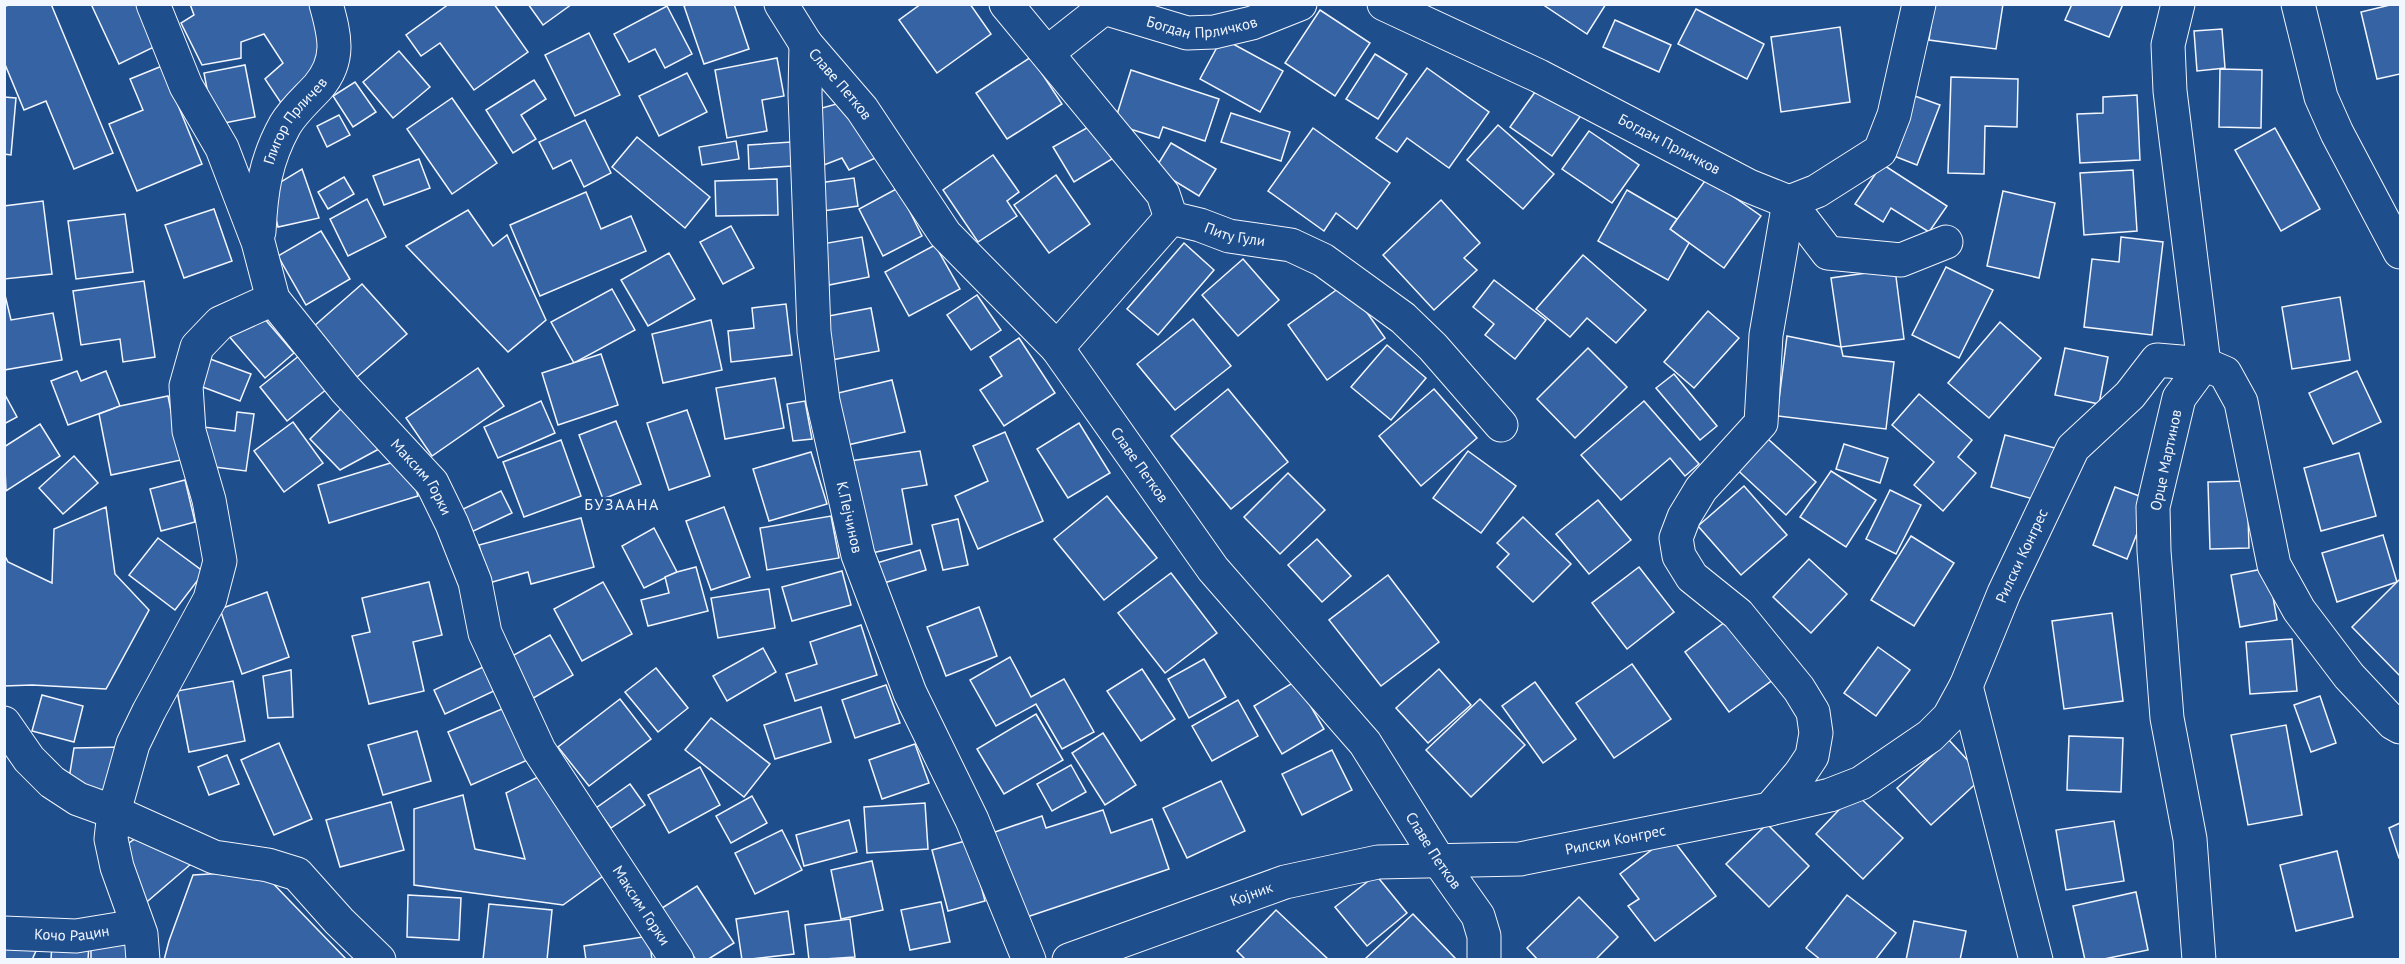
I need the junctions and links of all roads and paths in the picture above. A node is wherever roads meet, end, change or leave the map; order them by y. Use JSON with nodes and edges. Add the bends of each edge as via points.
{"nodes":[{"id":1,"x":153,"y":4,"type":"edge"},
{"id":2,"x":326,"y":4,"type":"edge"},
{"id":3,"x":781,"y":4,"type":"edge"},
{"id":4,"x":1006,"y":4,"type":"edge"},
{"id":5,"x":1300,"y":4,"type":"edge"},
{"id":6,"x":1384,"y":4,"type":"edge"},
{"id":7,"x":1919,"y":4,"type":"edge"},
{"id":8,"x":2178,"y":4,"type":"edge"},
{"id":9,"x":2298,"y":4,"type":"edge"},
{"id":10,"x":1104,"y":6,"type":"edge"},
{"id":11,"x":806,"y":44,"type":"junction"},
{"id":12,"x":1047,"y":53,"type":"junction"},
{"id":13,"x":1788,"y":202,"type":"junction"},
{"id":14,"x":1171,"y":218,"type":"junction"},
{"id":15,"x":258,"y":242,"type":"junction"},
{"id":16,"x":1946,"y":242,"type":"dead end"},
{"id":17,"x":2400,"y":252,"type":"edge"},
{"id":18,"x":273,"y":299,"type":"junction"},
{"id":19,"x":1057,"y":348,"type":"junction"},
{"id":20,"x":2204,"y":364,"type":"junction"},
{"id":21,"x":1501,"y":425,"type":"dead end"},
{"id":22,"x":1966,"y":686,"type":"junction"},
{"id":23,"x":4,"y":723,"type":"edge"},
{"id":24,"x":2400,"y":727,"type":"edge"},
{"id":25,"x":1770,"y":809,"type":"junction"},
{"id":26,"x":114,"y":812,"type":"junction"},
{"id":27,"x":1439,"y":861,"type":"junction"},
{"id":28,"x":137,"y":926,"type":"junction"},
{"id":29,"x":4,"y":933,"type":"edge"},
{"id":30,"x":1484,"y":948,"type":"edge"},
{"id":31,"x":143,"y":960,"type":"edge"},
{"id":32,"x":379,"y":960,"type":"edge"},
{"id":33,"x":677,"y":960,"type":"edge"},
{"id":34,"x":1029,"y":960,"type":"edge"},
{"id":35,"x":1069,"y":960,"type":"edge"},
{"id":36,"x":2036,"y":960,"type":"edge"},
{"id":37,"x":2199,"y":960,"type":"edge"}],
"edges":[{"from":1,"to":15,"type":"street","name":"Максим Горки","via":[[186,86],[222,148]]},
{"from":2,"to":15,"type":"street","name":"Глигор Прличев","via":[[332,25],[333,62],[290,118],[272,156],[262,187]]},
{"from":3,"to":11,"type":"street","name":"Славе Петков"},
{"from":4,"to":12,"type":"street"},
{"from":5,"to":10,"type":"street","name":"Богдан Прличков","via":[[1252,23],[1214,32],[1187,33]]},
{"from":6,"to":13,"type":"street","name":"Богдан Прличков","via":[[1539,76],[1749,186]]},
{"from":7,"to":13,"type":"street","via":[[1894,115],[1880,151],[1817,191]]},
{"from":8,"to":20,"type":"street","via":[[2168,45],[2170,91]]},
{"from":9,"to":17,"type":"street","via":[[2321,97]]},
{"from":10,"to":12,"type":"street","name":"Богдан Прличков"},
{"from":11,"to":19,"type":"street","name":"Славе Петков","via":[[862,109],[945,234]]},
{"from":11,"to":34,"type":"street","name":"К.Пејчинов","via":[[814,332],[823,401],[858,555],[910,693],[972,820]]},
{"from":12,"to":14,"type":"street","via":[[1163,194]]},
{"from":13,"to":16,"type":"street","name":"Богдан Прличков","via":[[1828,253],[1901,260]]},
{"from":13,"to":25,"type":"street","via":[[1767,335],[1761,423],[1701,489],[1676,538],[1679,556],[1692,577],[1738,614],[1813,712],[1816,733],[1812,756]]},
{"from":14,"to":19,"type":"street"},
{"from":14,"to":21,"type":"street","name":"Питу Гули","via":[[1229,236],[1291,245],[1323,260],[1403,318]]},
{"from":15,"to":18,"type":"street","name":"Максим Горки"},
{"from":18,"to":26,"type":"street","via":[[220,323],[197,347],[189,368],[189,431],[209,500],[220,561],[210,599],[133,744]]},
{"from":18,"to":33,"type":"street","name":"Максим Горки","via":[[345,389],[432,483],[475,582],[485,633],[539,750]]},
{"from":19,"to":27,"type":"street","name":"Славе Петков","via":[[1213,569],[1365,743]]},
{"from":20,"to":22,"type":"street","name":"Рилски Конгрес","via":[[2157,360],[2130,395],[2073,448],[2004,593]]},
{"from":20,"to":24,"type":"street","name":"Рилски Конгрес","via":[[2225,373],[2241,402],[2274,565],[2300,610],[2349,676]]},
{"from":20,"to":37,"type":"street","name":"Орце Мартинов","via":[[2179,398],[2153,507],[2167,718],[2190,839]]},
{"from":22,"to":25,"type":"street","name":"Рилски Конгрес","via":[[1949,717],[1930,736],[1861,783],[1830,795]]},
{"from":22,"to":36,"type":"street"},
{"from":23,"to":26,"type":"street","via":[[29,759],[52,782],[78,799]]},
{"from":25,"to":27,"type":"street","name":"Рилски Конгрес","via":[[1520,859]]},
{"from":26,"to":28,"type":"street","via":[[111,839]]},
{"from":26,"to":32,"type":"street","via":[[214,857],[297,874]]},
{"from":27,"to":30,"type":"street","name":"Славе Петков","via":[[1478,916]]},
{"from":27,"to":35,"type":"street","name":"Којник","via":[[1378,862],[1285,882]]},
{"from":28,"to":29,"type":"street","name":"Кочо Рацин","via":[[76,936]]},
{"from":28,"to":31,"type":"street"}]}
